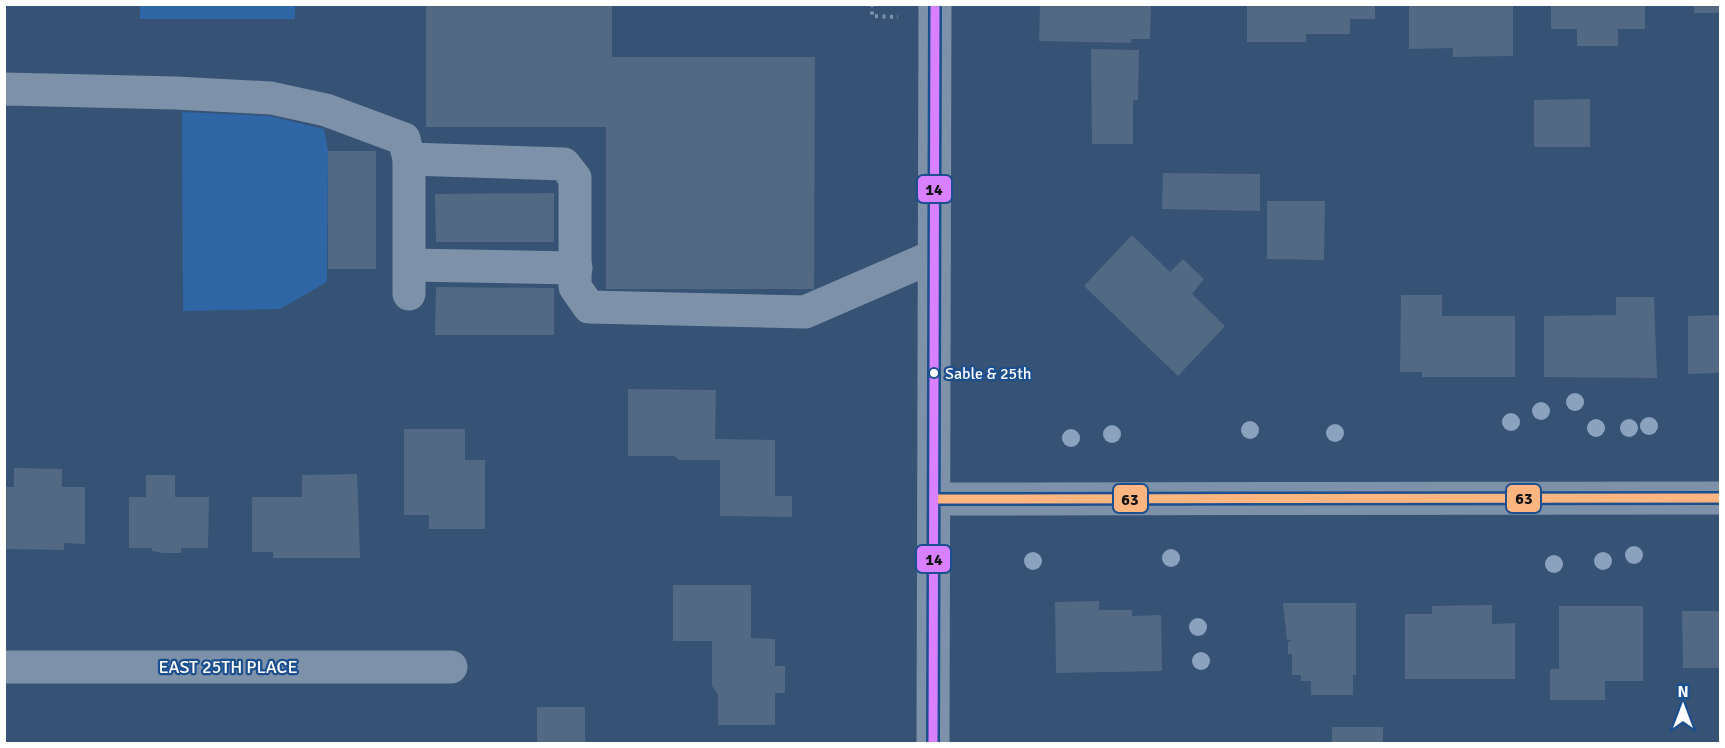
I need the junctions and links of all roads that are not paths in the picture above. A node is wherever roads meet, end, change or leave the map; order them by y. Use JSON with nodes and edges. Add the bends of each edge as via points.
{"nodes":[{"id":1,"x":935,"y":4,"type":"edge"},
{"id":2,"x":4,"y":89,"type":"edge"},
{"id":3,"x":409,"y":159,"type":"junction"},
{"id":4,"x":934,"y":256,"type":"junction"},
{"id":5,"x":576,"y":268,"type":"junction"},
{"id":6,"x":1720,"y":498,"type":"edge"},
{"id":7,"x":934,"y":500,"type":"junction"},
{"id":8,"x":4,"y":667,"type":"edge"},
{"id":9,"x":451,"y":667,"type":"dead end"},
{"id":10,"x":933,"y":744,"type":"edge"}],
"edges":[{"from":1,"to":4,"type":"street"},
{"from":2,"to":3,"type":"street","via":[[270,98],[326,110],[404,140]]},
{"from":3,"to":5,"type":"street","via":[[564,164],[575,178]]},
{"from":3,"to":5,"type":"street","via":[[410,280]]},
{"from":4,"to":5,"type":"street","via":[[806,312],[589,307],[575,287]]},
{"from":4,"to":7,"type":"street"},
{"from":6,"to":7,"type":"street"},
{"from":7,"to":10,"type":"street"},
{"from":8,"to":9,"type":"street","name":"EAST 25TH PLACE"}]}
